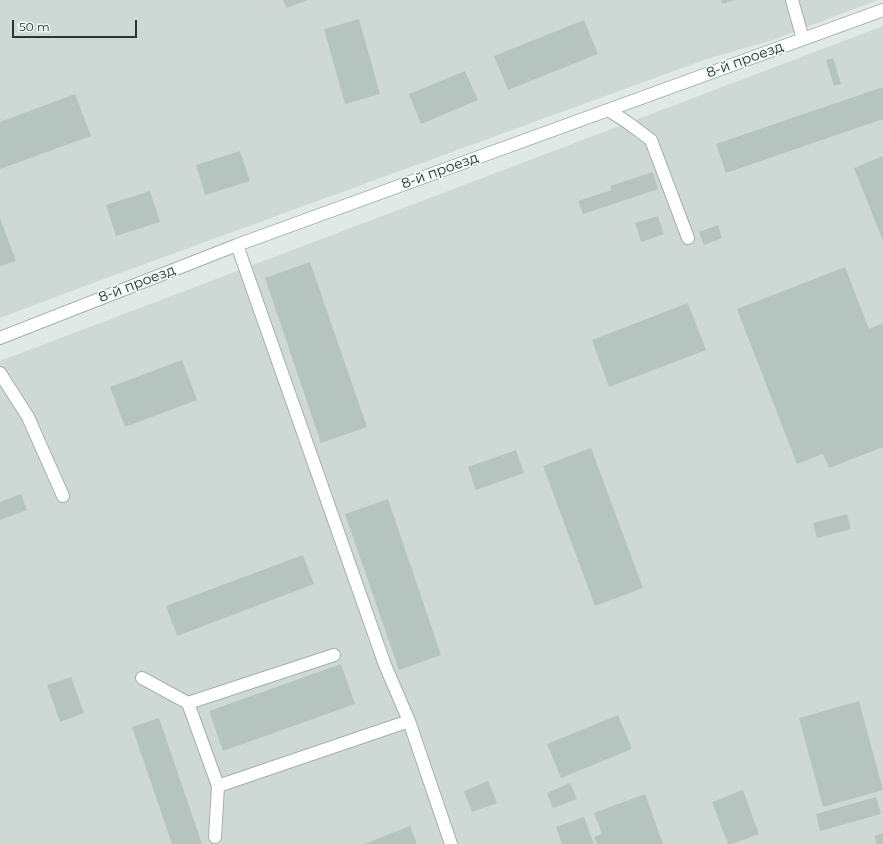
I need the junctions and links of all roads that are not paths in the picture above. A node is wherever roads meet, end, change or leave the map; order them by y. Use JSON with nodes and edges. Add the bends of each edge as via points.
{"nodes":[{"id":1,"x":792,"y":0,"type":"edge"},
{"id":2,"x":883,"y":10,"type":"edge"},
{"id":3,"x":803,"y":39,"type":"junction"},
{"id":4,"x":608,"y":110,"type":"junction"},
{"id":5,"x":688,"y":238,"type":"dead end"},
{"id":6,"x":237,"y":245,"type":"junction"},
{"id":7,"x":0,"y":338,"type":"edge"},
{"id":8,"x":0,"y":373,"type":"edge"},
{"id":9,"x":64,"y":496,"type":"dead end"},
{"id":10,"x":334,"y":654,"type":"dead end"},
{"id":11,"x":142,"y":678,"type":"dead end"},
{"id":12,"x":188,"y":703,"type":"junction"},
{"id":13,"x":409,"y":721,"type":"junction"},
{"id":14,"x":218,"y":786,"type":"junction"},
{"id":15,"x":215,"y":837,"type":"dead end"},
{"id":16,"x":450,"y":844,"type":"edge"}],
"edges":[{"from":1,"to":3,"type":"street"},
{"from":2,"to":3,"type":"street","name":"8-й проезд"},
{"from":3,"to":4,"type":"street","name":"8-й проезд"},
{"from":4,"to":5,"type":"street","via":[[651,140]]},
{"from":4,"to":6,"type":"street","name":"8-й проезд"},
{"from":6,"to":7,"type":"street","name":"8-й проезд"},
{"from":6,"to":13,"type":"street","via":[[385,665]]},
{"from":8,"to":9,"type":"street","via":[[28,417]]},
{"from":10,"to":12,"type":"street"},
{"from":11,"to":12,"type":"street"},
{"from":12,"to":14,"type":"street"},
{"from":13,"to":14,"type":"street"},
{"from":13,"to":16,"type":"street"},
{"from":14,"to":15,"type":"street"}]}
